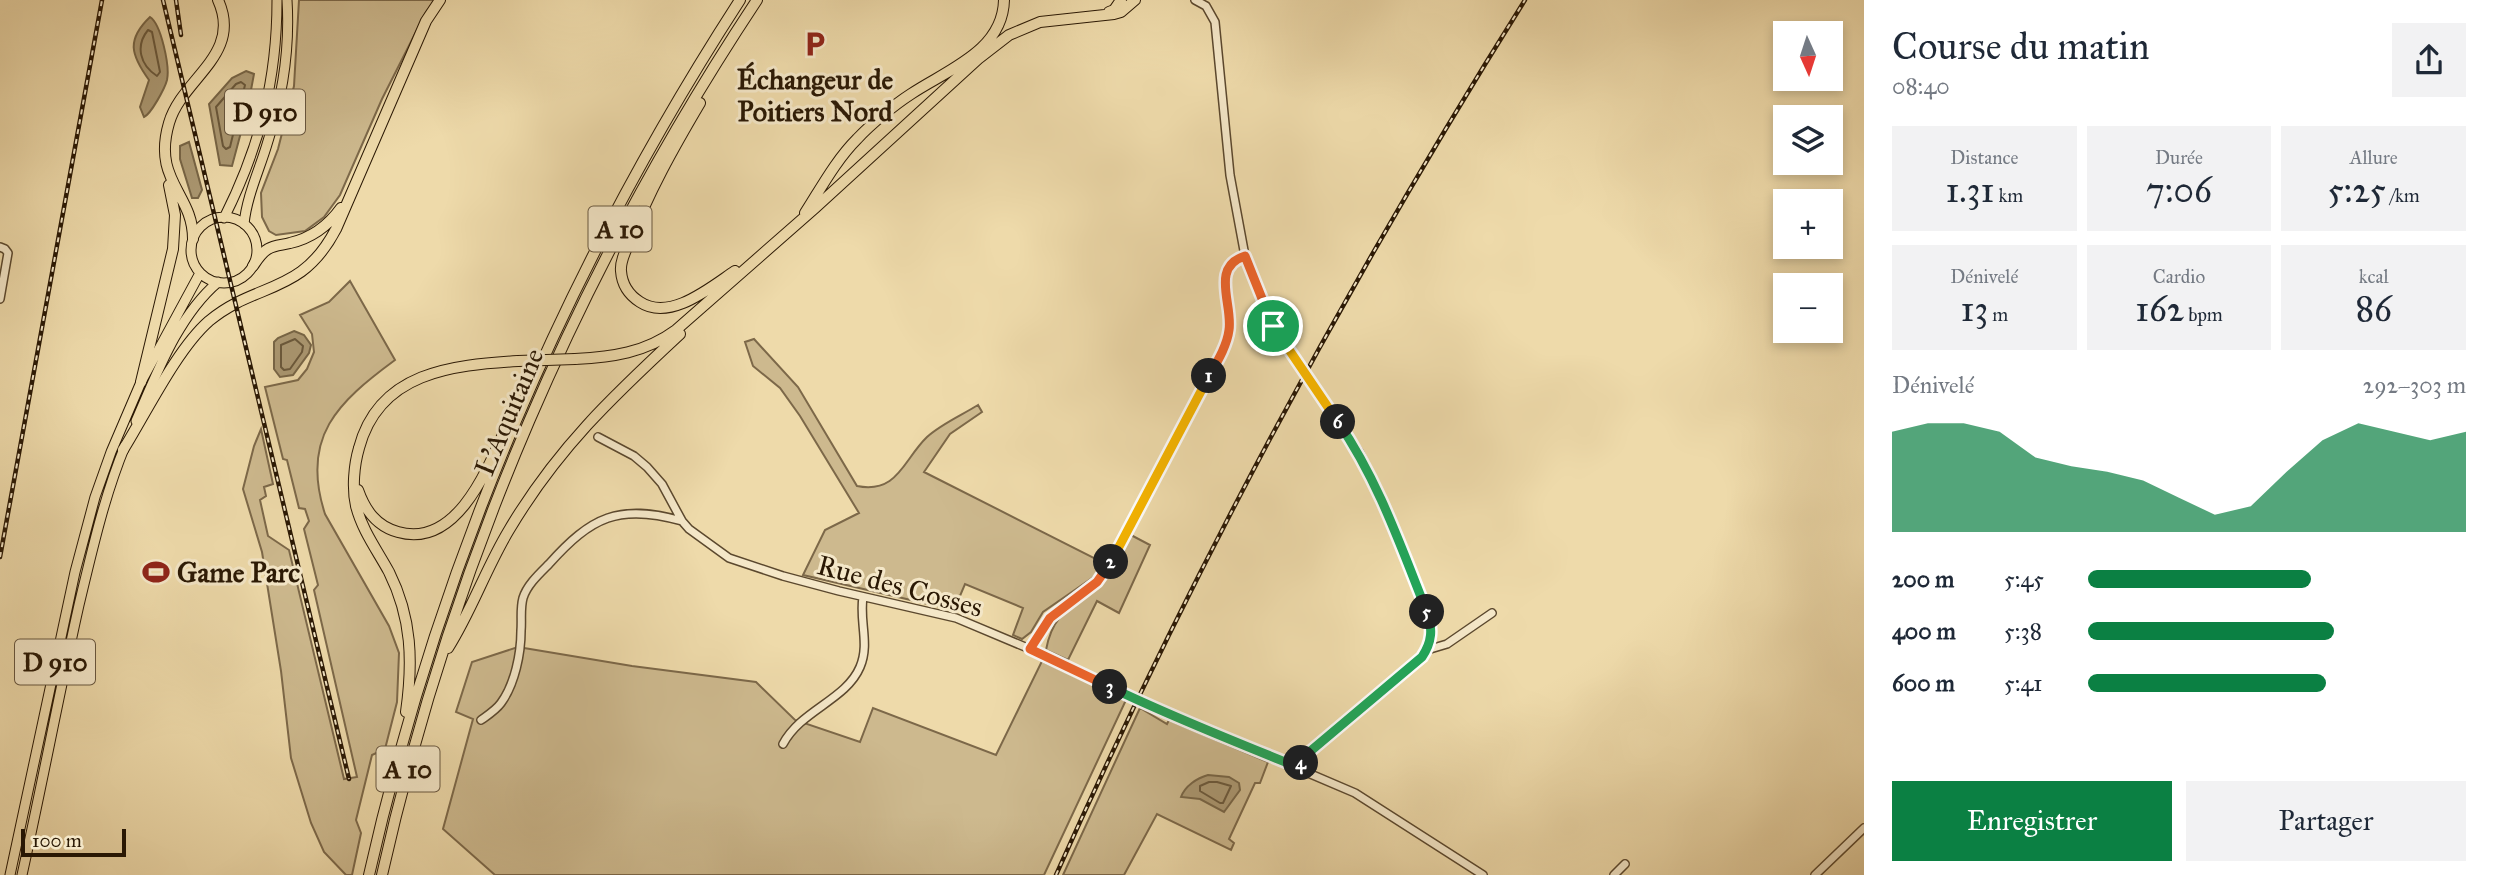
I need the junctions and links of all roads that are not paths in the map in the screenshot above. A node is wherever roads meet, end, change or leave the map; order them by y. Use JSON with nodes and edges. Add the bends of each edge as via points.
{"nodes":[{"id":1,"x":218,"y":0,"type":"edge"},
{"id":2,"x":277,"y":0,"type":"edge"},
{"id":3,"x":287,"y":0,"type":"edge"},
{"id":4,"x":440,"y":0,"type":"edge"},
{"id":5,"x":740,"y":0,"type":"edge"},
{"id":6,"x":757,"y":0,"type":"edge"},
{"id":7,"x":763,"y":0,"type":"edge"},
{"id":8,"x":1004,"y":0,"type":"edge"},
{"id":9,"x":1121,"y":0,"type":"edge"},
{"id":10,"x":1135,"y":0,"type":"edge"},
{"id":11,"x":1195,"y":0,"type":"edge"},
{"id":12,"x":1099,"y":16,"type":"junction"},
{"id":13,"x":990,"y":45,"type":"junction"},
{"id":14,"x":169,"y":177,"type":"junction"},
{"id":15,"x":351,"y":192,"type":"junction"},
{"id":16,"x":224,"y":218,"type":"junction"},
{"id":17,"x":802,"y":218,"type":"junction"},
{"id":18,"x":244,"y":225,"type":"junction"},
{"id":19,"x":193,"y":239,"type":"junction"},
{"id":20,"x":0,"y":247,"type":"edge"},
{"id":21,"x":762,"y":253,"type":"junction"},
{"id":22,"x":1245,"y":256,"type":"junction"},
{"id":23,"x":253,"y":266,"type":"junction"},
{"id":24,"x":200,"y":273,"type":"junction"},
{"id":25,"x":218,"y":282,"type":"junction"},
{"id":26,"x":576,"y":288,"type":"junction"},
{"id":27,"x":720,"y":291,"type":"junction"},
{"id":28,"x":0,"y":299,"type":"edge"},
{"id":29,"x":141,"y":382,"type":"junction"},
{"id":30,"x":598,"y":437,"type":"dead end"},
{"id":31,"x":123,"y":450,"type":"junction"},
{"id":32,"x":355,"y":481,"type":"junction"},
{"id":33,"x":682,"y":521,"type":"junction"},
{"id":34,"x":863,"y":597,"type":"junction"},
{"id":35,"x":1492,"y":613,"type":"dead end"},
{"id":36,"x":1030,"y":649,"type":"junction"},
{"id":37,"x":1427,"y":650,"type":"junction"},
{"id":38,"x":439,"y":663,"type":"junction"},
{"id":39,"x":481,"y":720,"type":"dead end"},
{"id":40,"x":783,"y":744,"type":"dead end"},
{"id":41,"x":401,"y":747,"type":"junction"},
{"id":42,"x":1300,"y":768,"type":"junction"},
{"id":43,"x":1864,"y":828,"type":"edge"},
{"id":44,"x":1625,"y":864,"type":"dead end"},
{"id":45,"x":10,"y":875,"type":"edge"},
{"id":46,"x":22,"y":875,"type":"edge"},
{"id":47,"x":369,"y":875,"type":"edge"},
{"id":48,"x":382,"y":875,"type":"edge"},
{"id":49,"x":1483,"y":875,"type":"edge"},
{"id":50,"x":1614,"y":875,"type":"edge"},
{"id":51,"x":1815,"y":875,"type":"edge"}],
"edges":[{"from":1,"to":14,"type":"highway","via":[[224,23],[218,50],[170,119],[164,150]]},
{"from":2,"to":16,"type":"main road","number":"D 910","via":[[266,109],[251,158]]},
{"from":3,"to":18,"type":"main road","number":"D 910","via":[[288,37],[280,95]]},
{"from":4,"to":15,"type":"highway","via":[[426,21]]},
{"from":5,"to":26,"type":"highway","name":"L'Aquitaine","number":"A 10","via":[[650,148]]},
{"from":6,"to":38,"type":"highway","name":"L'Aquitaine","number":"A 10","via":[[661,154],[587,292],[508,471]]},
{"from":7,"to":21,"type":"highway","via":[[677,142],[635,228],[621,271],[633,297],[646,306],[671,307]]},
{"from":8,"to":13,"type":"highway"},
{"from":9,"to":12,"type":"highway","via":[[1114,10]]},
{"from":10,"to":12,"type":"highway","via":[[1121,12]]},
{"from":11,"to":22,"type":"street","via":[[1206,6],[1215,22],[1228,163]]},
{"from":12,"to":13,"type":"highway","via":[[1040,22]]},
{"from":13,"to":17,"type":"highway"},
{"from":13,"to":17,"type":"highway","via":[[909,95],[857,139]]},
{"from":14,"to":19,"type":"highway","via":[[191,218]]},
{"from":14,"to":29,"type":"highway","via":[[175,215],[173,248]]},
{"from":15,"to":23,"type":"highway","via":[[321,229],[302,240],[273,246]]},
{"from":15,"to":31,"type":"highway","via":[[330,242],[306,269],[222,312],[199,332]]},
{"from":16,"to":18,"type":"main road"},
{"from":16,"to":19,"type":"main road","via":[[205,221]]},
{"from":17,"to":21,"type":"highway"},
{"from":18,"to":23,"type":"main road","via":[[256,242]]},
{"from":19,"to":24,"type":"main road","via":[[193,258]]},
{"from":20,"to":28,"type":"street","via":[[8,253]]},
{"from":21,"to":27,"type":"highway"},
{"from":22,"to":36,"type":"street","via":[[1234,261],[1225,275],[1230,312],[1225,344],[1108,567],[1050,618]]},
{"from":22,"to":37,"type":"street","bridge":true,"via":[[1273,326],[1359,452],[1381,497],[1429,615],[1432,633]]},
{"from":23,"to":25,"type":"main road","via":[[238,280]]},
{"from":24,"to":25,"type":"main road"},
{"from":24,"to":29,"type":"main road","number":"D 910"},
{"from":25,"to":31,"type":"main road","number":"D 910","via":[[177,335]]},
{"from":26,"to":32,"type":"highway","via":[[483,476],[452,518],[424,533],[391,530],[367,509]]},
{"from":26,"to":41,"type":"highway","name":"L'Aquitaine","number":"A 10","via":[[480,509]]},
{"from":27,"to":32,"type":"highway","bridge":true,"via":[[676,330],[649,347],[626,354],[447,368],[413,380],[398,390],[365,430],[356,457]]},
{"from":27,"to":38,"type":"highway","via":[[603,406],[549,468],[507,533],[466,619]]},
{"from":29,"to":45,"type":"main road","number":"D 910","via":[[103,473],[81,545]]},
{"from":30,"to":33,"type":"street","name":"Rue des Cosses","via":[[634,456],[654,474]]},
{"from":31,"to":46,"type":"main road","number":"D 910","via":[[90,561]]},
{"from":32,"to":41,"type":"highway","via":[[359,516],[395,584],[408,625],[411,670]]},
{"from":33,"to":34,"type":"street","name":"Rue des Cosses","via":[[729,558]]},
{"from":33,"to":39,"type":"street","via":[[648,513],[623,514],[595,523],[565,545],[525,594],[519,651],[508,691],[499,706]]},
{"from":34,"to":36,"type":"street","name":"Rue des Cosses","via":[[956,618]]},
{"from":34,"to":40,"type":"street","via":[[866,632],[860,668],[852,680],[796,725]]},
{"from":35,"to":37,"type":"street","via":[[1447,644]]},
{"from":36,"to":42,"type":"street","name":"Rue des Cosses","bridge":true},
{"from":37,"to":42,"type":"street","via":[[1307,754]]},
{"from":38,"to":48,"type":"highway","name":"L'Aquitaine","number":"A 10"},
{"from":41,"to":47,"type":"highway","name":"L'Aquitaine","number":"A 10"},
{"from":42,"to":49,"type":"street","name":"Rue des Cosses","via":[[1360,796]]},
{"from":43,"to":51,"type":"street"},
{"from":44,"to":50,"type":"street"}]}
